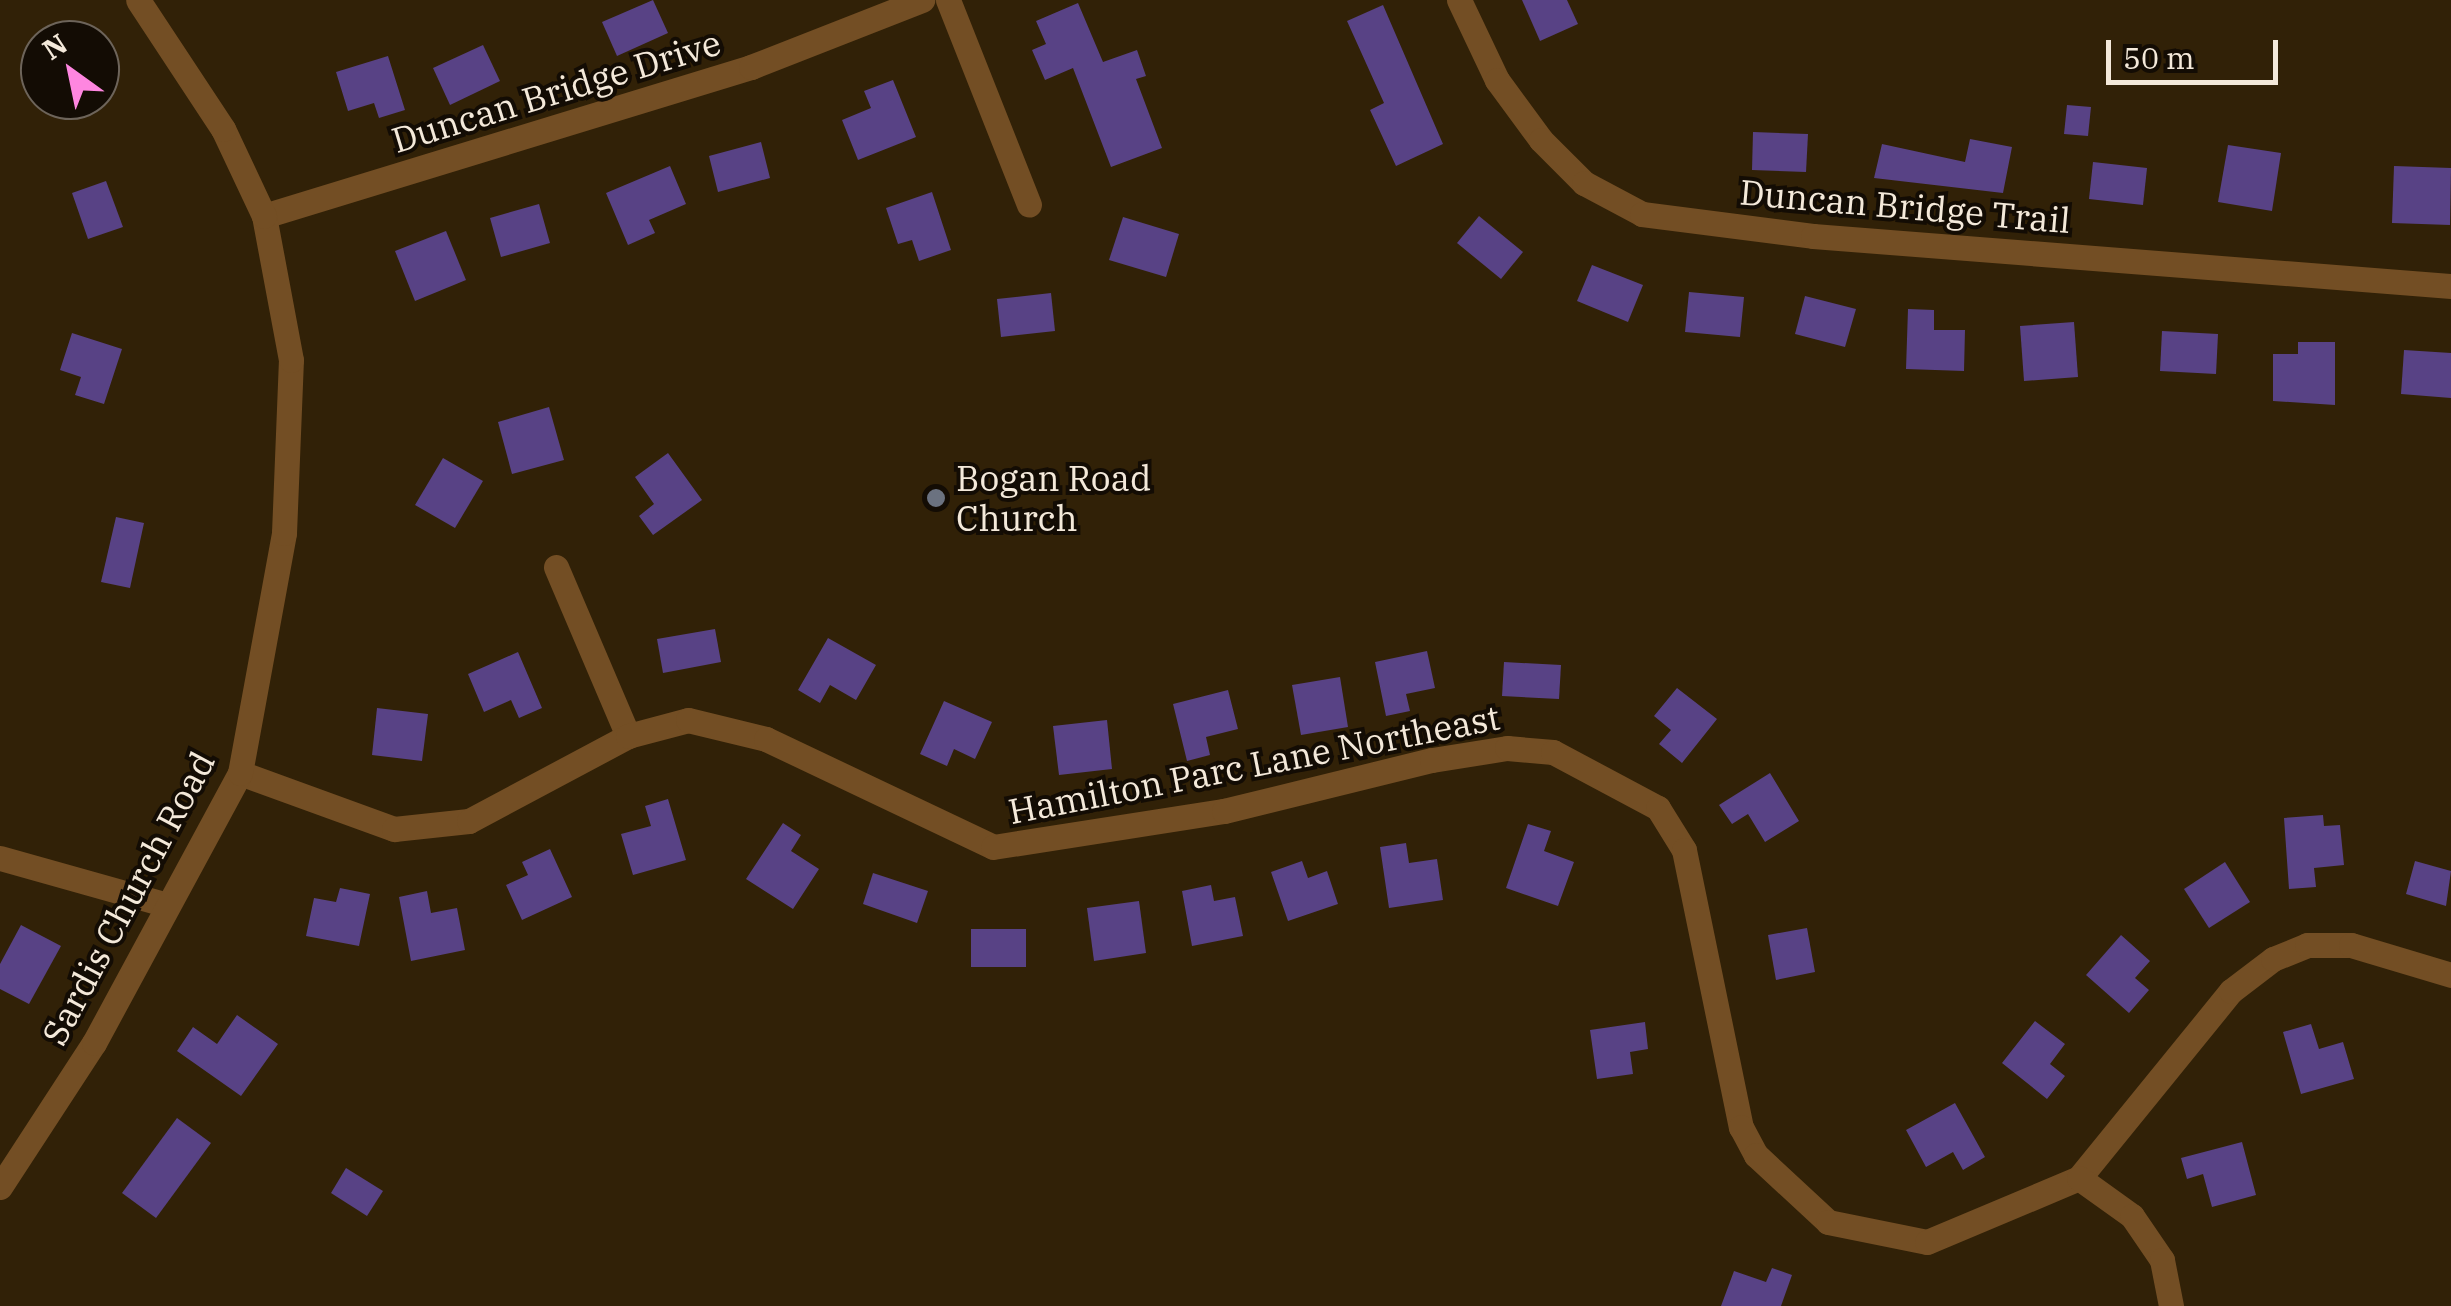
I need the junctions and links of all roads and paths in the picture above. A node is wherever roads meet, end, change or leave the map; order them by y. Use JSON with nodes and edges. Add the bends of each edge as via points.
{"nodes":[{"id":1,"x":138,"y":0,"type":"edge"},
{"id":2,"x":922,"y":0,"type":"edge"},
{"id":3,"x":948,"y":0,"type":"edge"},
{"id":4,"x":1459,"y":0,"type":"edge"},
{"id":5,"x":1029,"y":204,"type":"dead end"},
{"id":6,"x":264,"y":216,"type":"junction"},
{"id":7,"x":2451,"y":286,"type":"edge"},
{"id":8,"x":556,"y":567,"type":"dead end"},
{"id":9,"x":628,"y":736,"type":"junction"},
{"id":10,"x":240,"y":773,"type":"junction"},
{"id":11,"x":0,"y":858,"type":"edge"},
{"id":12,"x":167,"y":905,"type":"junction"},
{"id":13,"x":2451,"y":975,"type":"edge"},
{"id":14,"x":2079,"y":1178,"type":"junction"},
{"id":15,"x":0,"y":1187,"type":"edge"},
{"id":16,"x":2172,"y":1306,"type":"edge"}],
"edges":[{"from":1,"to":6,"type":"street","name":"Sardis Church Road","via":[[223,129]]},
{"from":2,"to":6,"type":"street","name":"Duncan Bridge Drive","via":[[751,67]]},
{"from":3,"to":5,"type":"street"},
{"from":4,"to":7,"type":"street","name":"Duncan Bridge Trail","via":[[1540,140],[1584,182],[1642,214],[1813,236]]},
{"from":6,"to":10,"type":"street","name":"Sardis Church Road","via":[[291,360],[284,533]]},
{"from":8,"to":9,"type":"street"},
{"from":9,"to":10,"type":"street","name":"Hamilton Parc Lane Northeast","via":[[469,821],[394,829]]},
{"from":9,"to":14,"type":"street","name":"Hamilton Parc Lane Northeast","via":[[688,720],[766,739],[993,847],[1224,811],[1432,760],[1506,748],[1553,752],[1658,808],[1684,850],[1742,1128],[1756,1154],[1828,1222],[1927,1242]]},
{"from":10,"to":12,"type":"street","name":"Sardis Church Road"},
{"from":11,"to":12,"type":"street"},
{"from":12,"to":15,"type":"street","name":"Sardis Church Road","via":[[94,1043]]},
{"from":13,"to":14,"type":"street","name":"Hamilton Parc Lane Northeast","via":[[2351,945],[2307,945],[2273,959],[2231,991]]},
{"from":14,"to":16,"type":"street","via":[[2132,1216],[2162,1260]]}]}
